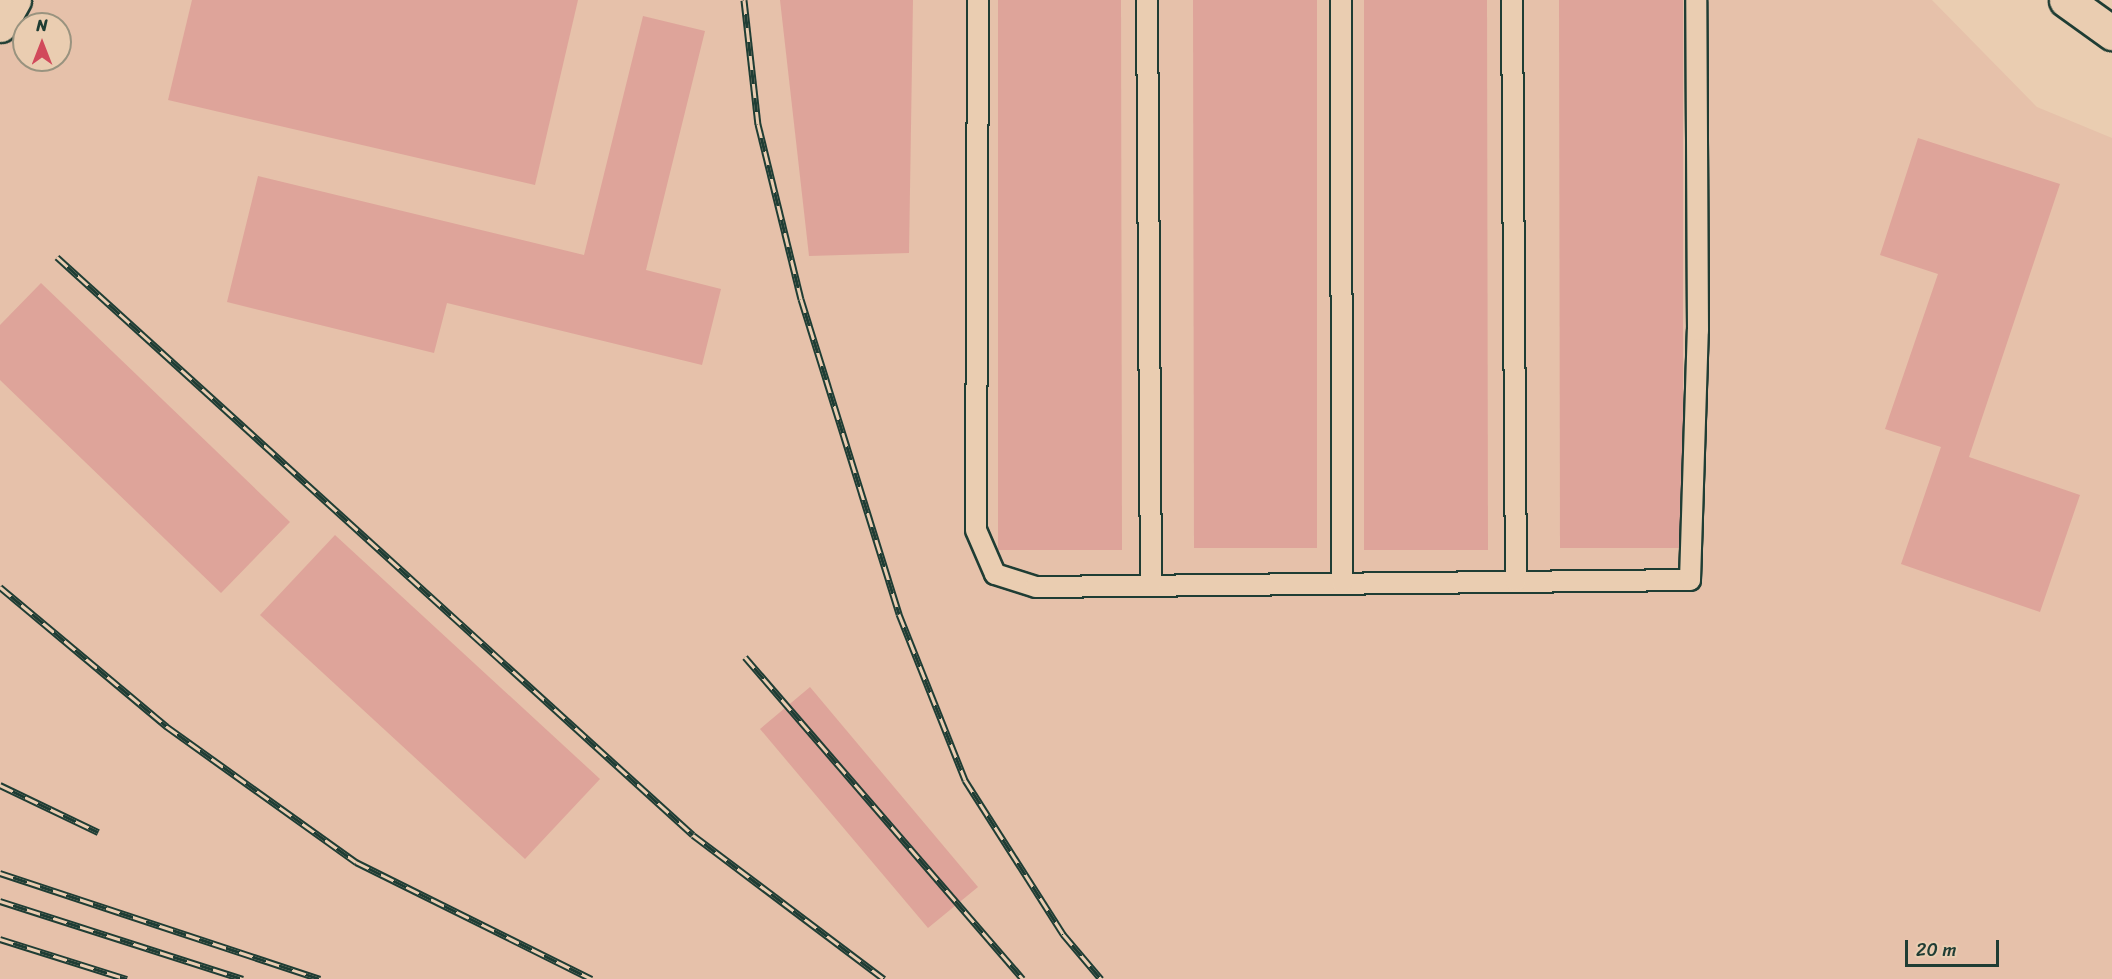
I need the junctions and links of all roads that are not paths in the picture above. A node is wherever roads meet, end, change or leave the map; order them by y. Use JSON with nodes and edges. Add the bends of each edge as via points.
{"nodes":[{"id":1,"x":14,"y":0,"type":"edge"},
{"id":2,"x":978,"y":0,"type":"edge"},
{"id":3,"x":1147,"y":0,"type":"edge"},
{"id":4,"x":1341,"y":0,"type":"edge"},
{"id":5,"x":1512,"y":0,"type":"edge"},
{"id":6,"x":1696,"y":0,"type":"edge"},
{"id":7,"x":2066,"y":0,"type":"edge"},
{"id":8,"x":0,"y":25,"type":"edge"},
{"id":9,"x":2112,"y":33,"type":"edge"},
{"id":10,"x":1516,"y":581,"type":"junction"},
{"id":11,"x":1342,"y":583,"type":"junction"},
{"id":12,"x":1151,"y":585,"type":"junction"}],
"edges":[{"from":1,"to":8,"type":"street"},
{"from":2,"to":12,"type":"lane","via":[[976,530],[995,574],[1036,587]]},
{"from":3,"to":12,"type":"lane"},
{"from":4,"to":11,"type":"lane"},
{"from":5,"to":10,"type":"lane"},
{"from":6,"to":10,"type":"lane","via":[[1698,330],[1690,580]]},
{"from":7,"to":9,"type":"street"},
{"from":10,"to":11,"type":"lane"},
{"from":11,"to":12,"type":"lane"}]}
